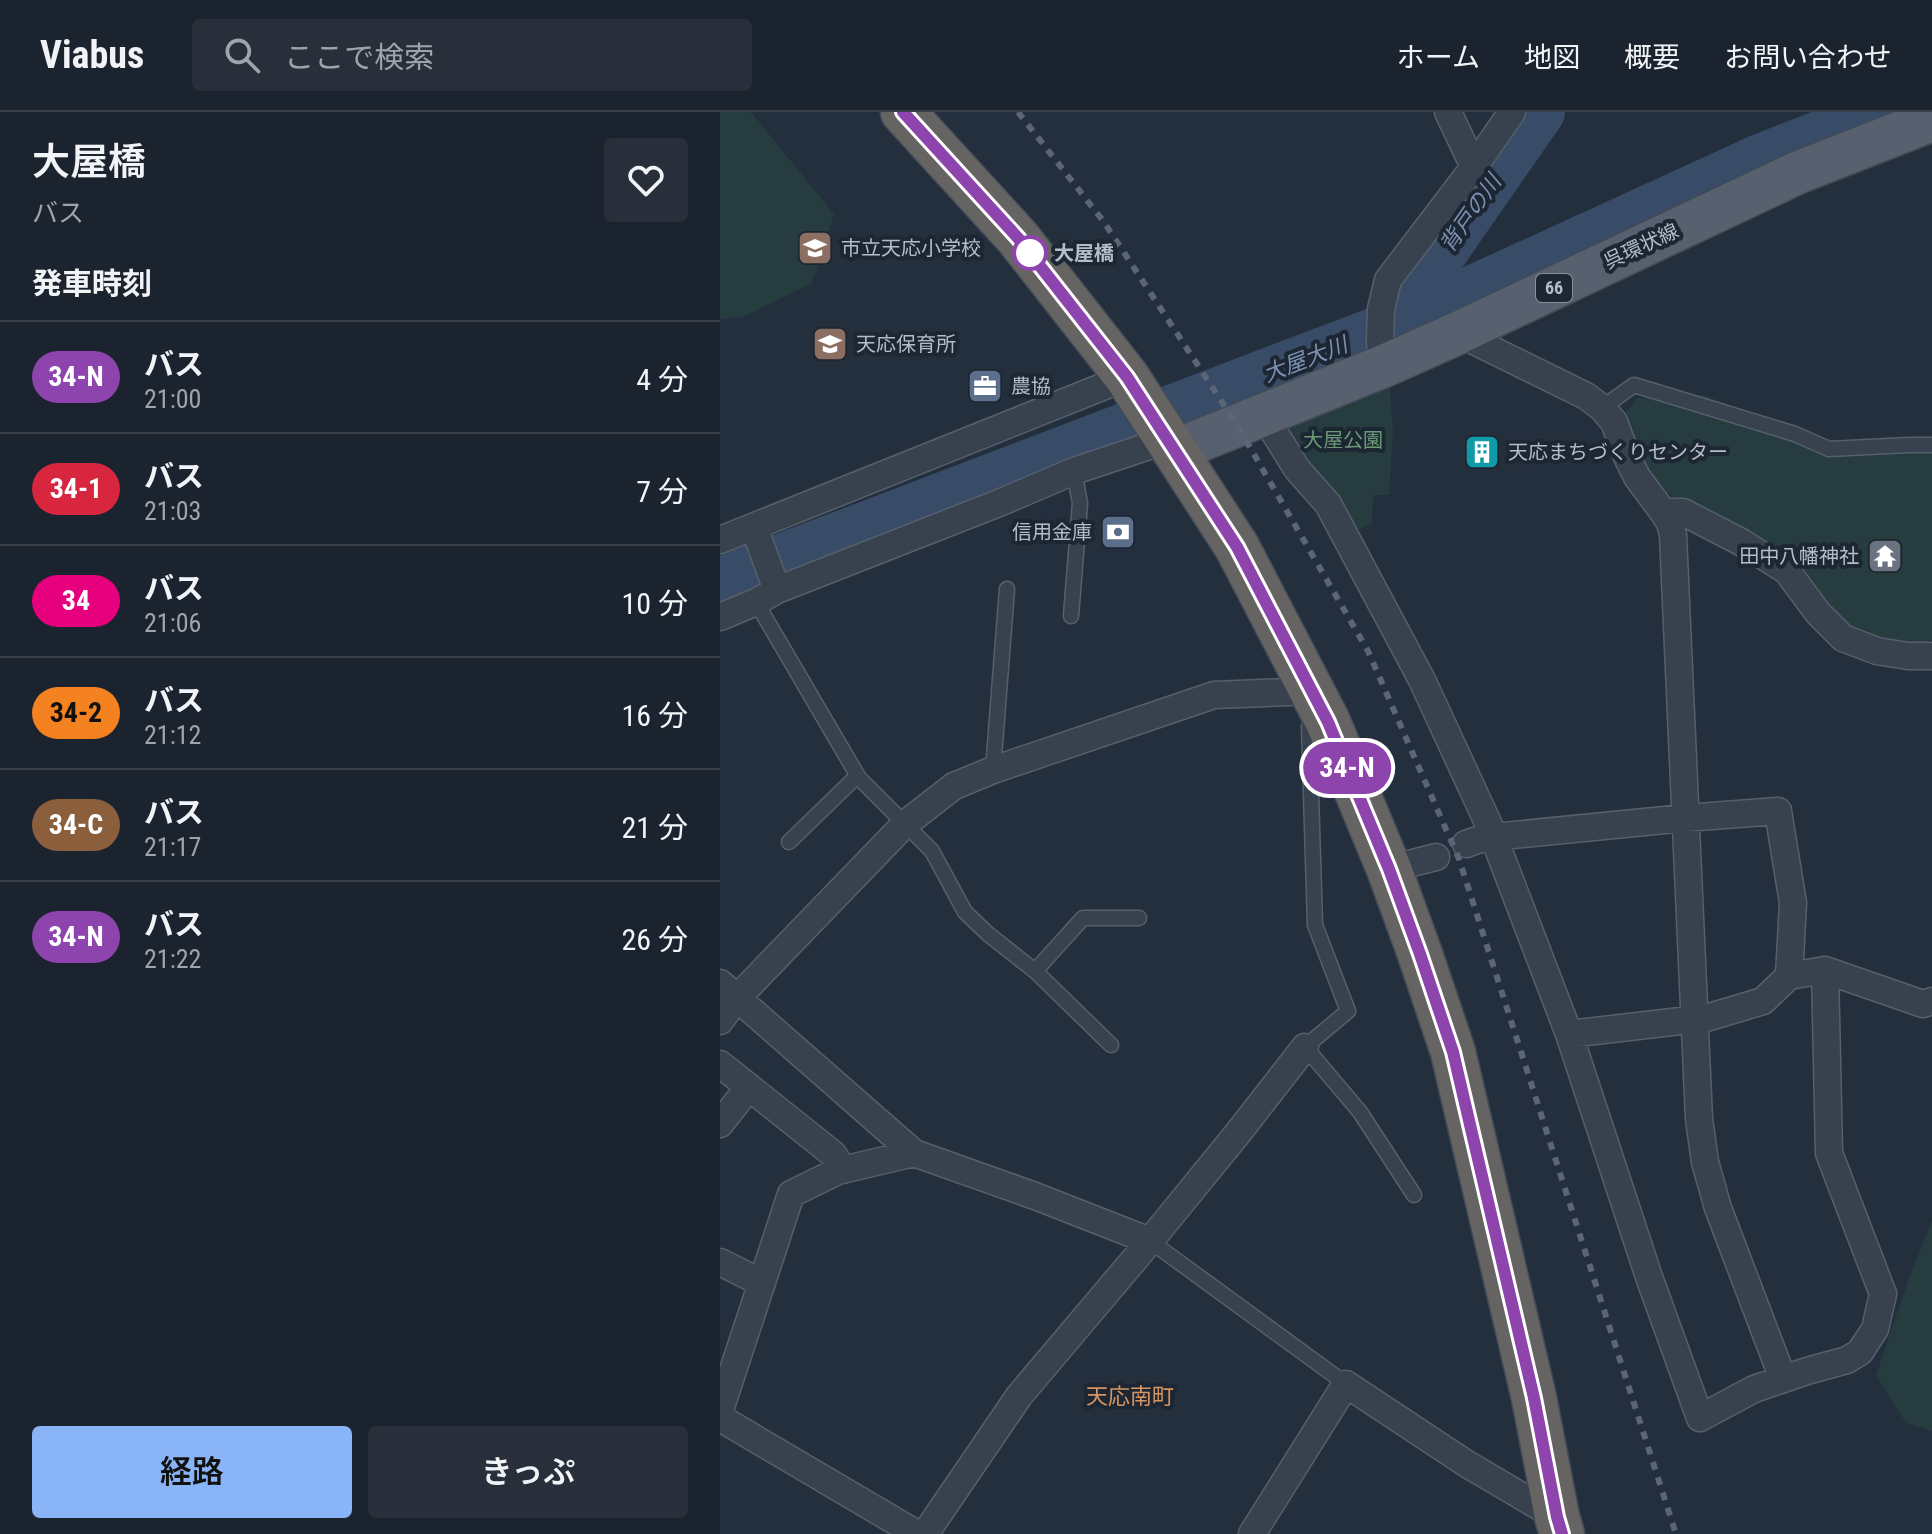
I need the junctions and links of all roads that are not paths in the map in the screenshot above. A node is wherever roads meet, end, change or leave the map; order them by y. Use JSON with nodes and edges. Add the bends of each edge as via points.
{"nodes":[{"id":1,"x":903,"y":112,"type":"edge"},
{"id":2,"x":1448,"y":112,"type":"edge"},
{"id":3,"x":1512,"y":112,"type":"edge"},
{"id":4,"x":1932,"y":120,"type":"edge"},
{"id":5,"x":1474,"y":167,"type":"junction"},
{"id":6,"x":1458,"y":333,"type":"junction"},
{"id":7,"x":1382,"y":354,"type":"junction"},
{"id":8,"x":1131,"y":384,"type":"junction"},
{"id":9,"x":1602,"y":408,"type":"junction"},
{"id":10,"x":1263,"y":414,"type":"junction"},
{"id":11,"x":1169,"y":442,"type":"junction"},
{"id":12,"x":1932,"y":445,"type":"edge"},
{"id":13,"x":1074,"y":471,"type":"junction"},
{"id":14,"x":1663,"y":512,"type":"junction"},
{"id":15,"x":757,"y":532,"type":"junction"},
{"id":16,"x":720,"y":540,"type":"edge"},
{"id":17,"x":1007,"y":589,"type":"dead end"},
{"id":18,"x":769,"y":591,"type":"junction"},
{"id":19,"x":1071,"y":616,"type":"dead end"},
{"id":20,"x":720,"y":617,"type":"edge"},
{"id":21,"x":1932,"y":656,"type":"edge"},
{"id":22,"x":1315,"y":697,"type":"junction"},
{"id":23,"x":993,"y":770,"type":"junction"},
{"id":24,"x":857,"y":776,"type":"junction"},
{"id":25,"x":1685,"y":818,"type":"junction"},
{"id":26,"x":905,"y":824,"type":"junction"},
{"id":27,"x":1494,"y":837,"type":"junction"},
{"id":28,"x":789,"y":842,"type":"dead end"},
{"id":29,"x":1466,"y":844,"type":"dead end"},
{"id":30,"x":1436,"y":857,"type":"dead end"},
{"id":31,"x":1389,"y":869,"type":"junction"},
{"id":32,"x":1139,"y":918,"type":"dead end"},
{"id":33,"x":1825,"y":970,"type":"junction"},
{"id":34,"x":1035,"y":971,"type":"junction"},
{"id":35,"x":1789,"y":976,"type":"junction"},
{"id":36,"x":728,"y":991,"type":"edge"},
{"id":37,"x":1932,"y":1001,"type":"edge"},
{"id":38,"x":1694,"y":1019,"type":"junction"},
{"id":39,"x":720,"y":1021,"type":"edge"},
{"id":40,"x":1569,"y":1034,"type":"junction"},
{"id":41,"x":1111,"y":1045,"type":"dead end"},
{"id":42,"x":1305,"y":1047,"type":"junction"},
{"id":43,"x":720,"y":1064,"type":"edge"},
{"id":44,"x":749,"y":1087,"type":"junction"},
{"id":45,"x":720,"y":1124,"type":"edge"},
{"id":46,"x":914,"y":1153,"type":"junction"},
{"id":47,"x":843,"y":1170,"type":"junction"},
{"id":48,"x":1414,"y":1195,"type":"dead end"},
{"id":49,"x":1150,"y":1241,"type":"junction"},
{"id":50,"x":720,"y":1262,"type":"edge"},
{"id":51,"x":762,"y":1283,"type":"junction"},
{"id":52,"x":1783,"y":1379,"type":"junction"},
{"id":53,"x":1346,"y":1384,"type":"junction"},
{"id":54,"x":720,"y":1410,"type":"edge"},
{"id":55,"x":720,"y":1418,"type":"edge"},
{"id":56,"x":1560,"y":1526,"type":"edge"},
{"id":57,"x":917,"y":1534,"type":"edge"},
{"id":58,"x":925,"y":1534,"type":"edge"},
{"id":59,"x":1252,"y":1534,"type":"edge"}],
"edges":[{"from":1,"to":8,"type":"highway","via":[[1018,238]]},
{"from":2,"to":5,"type":"street"},
{"from":3,"to":5,"type":"street"},
{"from":4,"to":6,"type":"main road","name":"呉環状線","number":"66","via":[[1799,172]]},
{"from":5,"to":7,"type":"street","via":[[1388,280],[1381,309]]},
{"from":6,"to":7,"type":"main road","name":"呉環状線","number":"66"},
{"from":6,"to":9,"type":"street"},
{"from":7,"to":10,"type":"main road","name":"呉環状線","number":"66"},
{"from":8,"to":11,"type":"highway"},
{"from":8,"to":15,"type":"street"},
{"from":9,"to":12,"type":"lane","via":[[1634,385],[1829,449]]},
{"from":9,"to":14,"type":"street","via":[[1614,422],[1637,477]]},
{"from":10,"to":11,"type":"main road","name":"呉環状線","number":"66"},
{"from":10,"to":27,"type":"street","via":[[1297,469],[1328,504],[1422,680]]},
{"from":11,"to":13,"type":"street"},
{"from":11,"to":22,"type":"highway","via":[[1237,547]]},
{"from":13,"to":18,"type":"street"},
{"from":13,"to":19,"type":"lane","via":[[1080,503]]},
{"from":14,"to":21,"type":"street","via":[[1683,512],[1787,571],[1843,638],[1877,651]]},
{"from":14,"to":25,"type":"street","via":[[1673,535]]},
{"from":15,"to":16,"type":"street"},
{"from":15,"to":18,"type":"street"},
{"from":17,"to":23,"type":"lane"},
{"from":18,"to":20,"type":"street"},
{"from":18,"to":24,"type":"lane"},
{"from":22,"to":23,"type":"street","via":[[1214,695]]},
{"from":22,"to":31,"type":"highway"},
{"from":22,"to":42,"type":"lane","via":[[1309,727],[1315,925],[1348,1011]]},
{"from":23,"to":26,"type":"street","via":[[954,786]]},
{"from":24,"to":26,"type":"lane"},
{"from":24,"to":28,"type":"lane"},
{"from":25,"to":27,"type":"street"},
{"from":25,"to":35,"type":"street","via":[[1778,811],[1793,903]]},
{"from":25,"to":38,"type":"street"},
{"from":26,"to":34,"type":"lane","via":[[932,851],[965,912]]},
{"from":26,"to":36,"type":"street"},
{"from":27,"to":29,"type":"street"},
{"from":27,"to":40,"type":"street"},
{"from":30,"to":31,"type":"street"},
{"from":31,"to":56,"type":"highway","via":[[1453,1052]]},
{"from":32,"to":34,"type":"lane","via":[[1083,918]]},
{"from":33,"to":35,"type":"street"},
{"from":33,"to":37,"type":"street","via":[[1923,1004]]},
{"from":33,"to":52,"type":"street","via":[[1829,1153],[1883,1294],[1875,1329],[1860,1352]]},
{"from":34,"to":41,"type":"lane"},
{"from":35,"to":38,"type":"street","via":[[1763,1001]]},
{"from":36,"to":39,"type":"street"},
{"from":36,"to":46,"type":"street"},
{"from":38,"to":40,"type":"street"},
{"from":38,"to":52,"type":"street","via":[[1701,1142],[1710,1184]]},
{"from":40,"to":52,"type":"street","via":[[1700,1418]]},
{"from":42,"to":48,"type":"lane","via":[[1360,1112]]},
{"from":42,"to":49,"type":"street"},
{"from":43,"to":44,"type":"street"},
{"from":44,"to":45,"type":"street"},
{"from":44,"to":47,"type":"street","via":[[833,1154]]},
{"from":46,"to":47,"type":"street"},
{"from":46,"to":49,"type":"street"},
{"from":47,"to":51,"type":"street","via":[[791,1194]]},
{"from":49,"to":53,"type":"lane"},
{"from":49,"to":58,"type":"street","via":[[1019,1396]]},
{"from":50,"to":51,"type":"street"},
{"from":51,"to":54,"type":"street"},
{"from":53,"to":56,"type":"street"},
{"from":53,"to":59,"type":"street"},
{"from":55,"to":57,"type":"street"}]}
